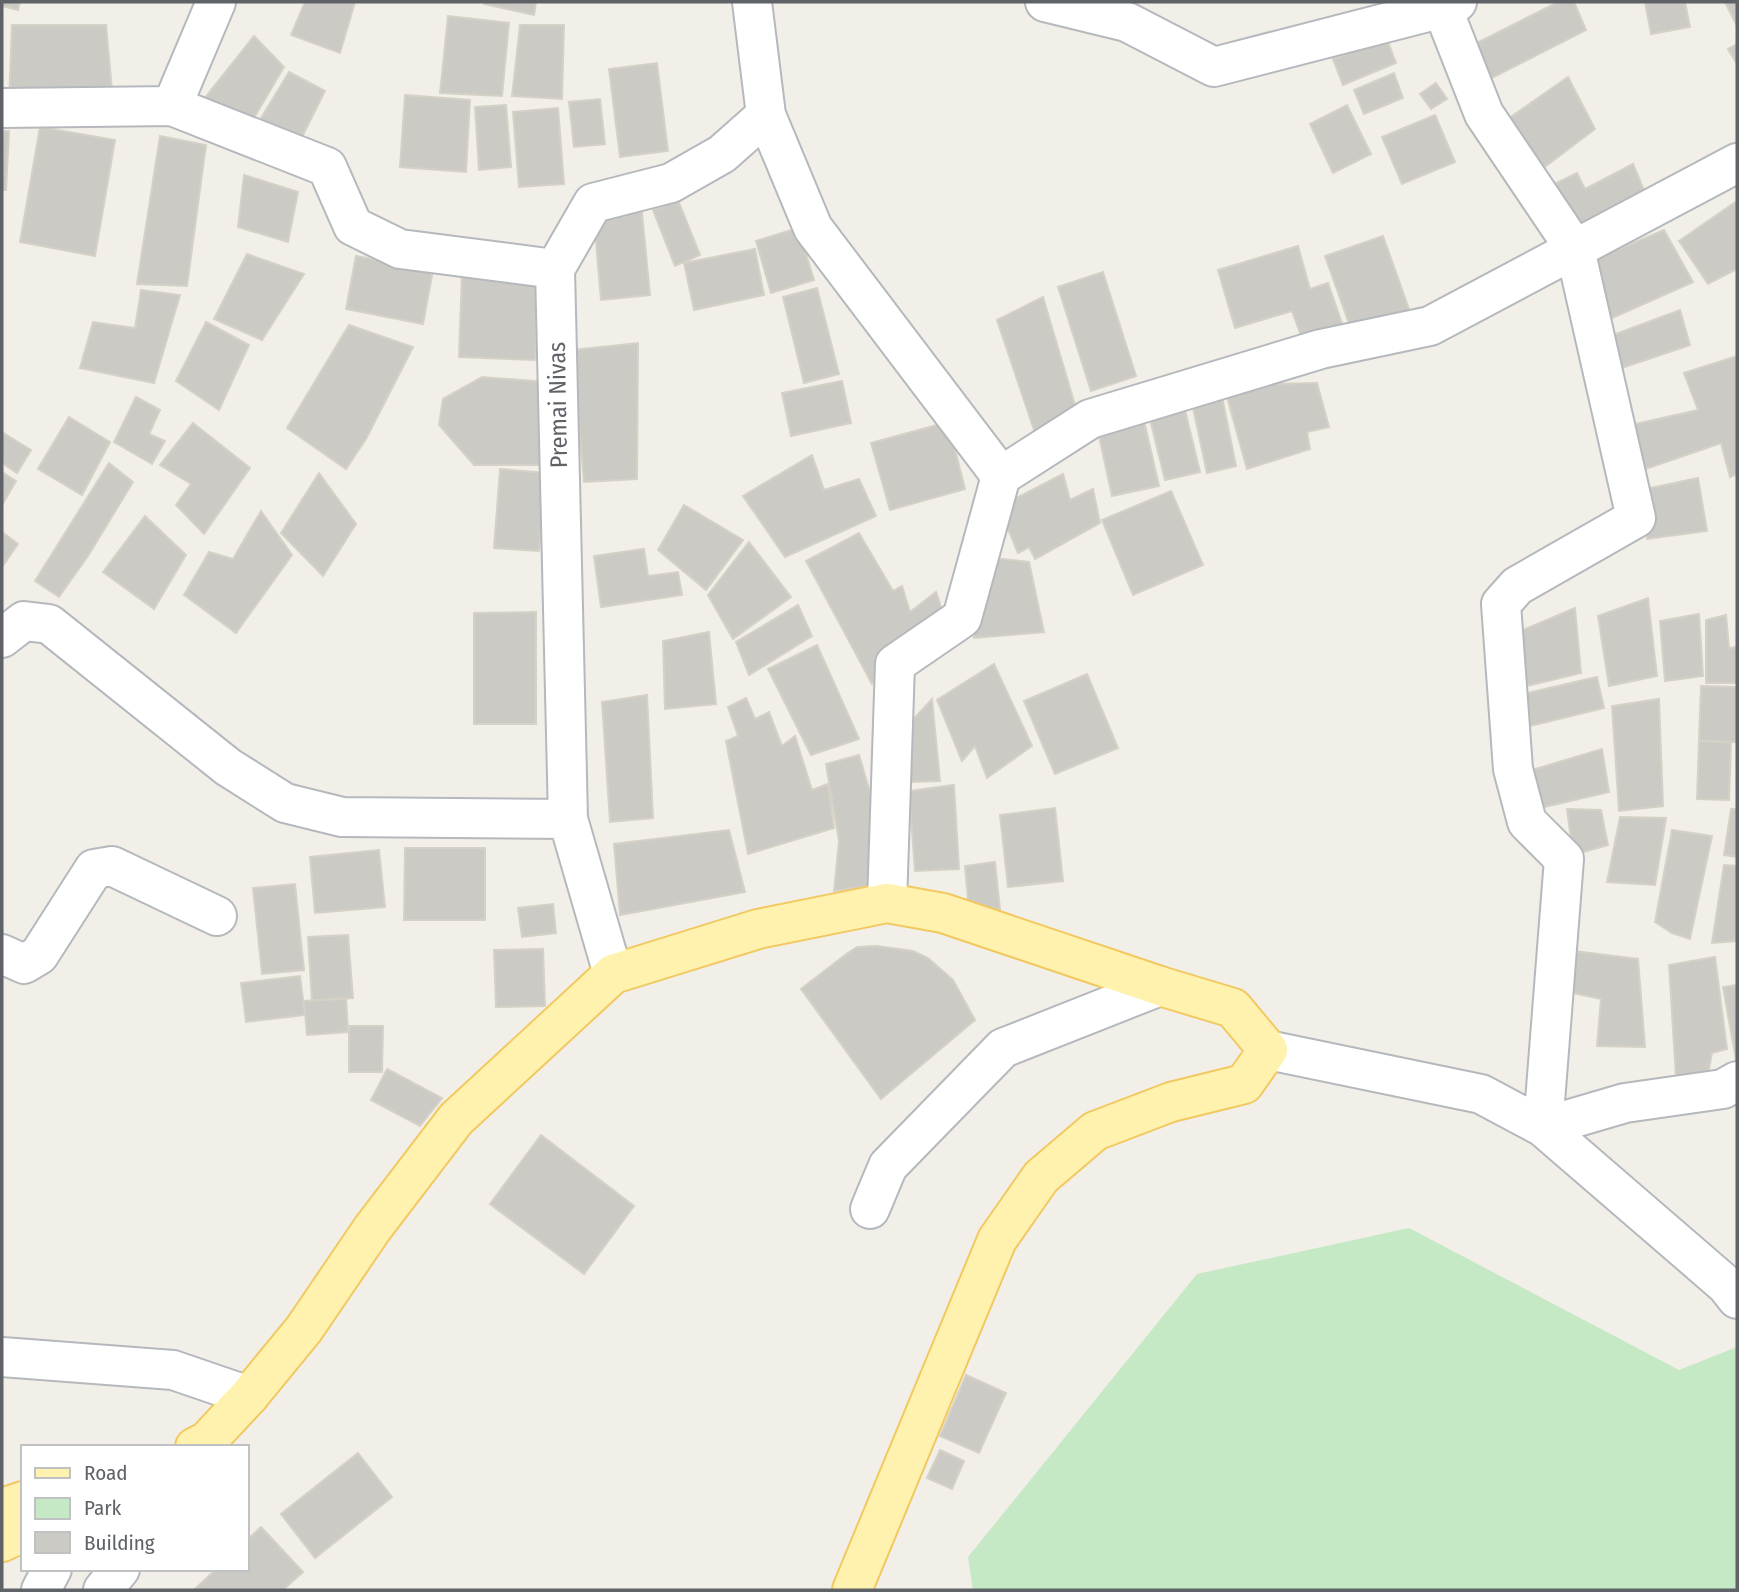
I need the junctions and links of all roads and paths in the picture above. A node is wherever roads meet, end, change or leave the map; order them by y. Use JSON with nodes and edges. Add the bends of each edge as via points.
{"nodes":[{"id":1,"x":216,"y":2,"type":"edge"},
{"id":2,"x":752,"y":2,"type":"edge"},
{"id":3,"x":1045,"y":2,"type":"edge"},
{"id":4,"x":1447,"y":4,"type":"edge"},
{"id":5,"x":1133,"y":12,"type":"edge"},
{"id":6,"x":172,"y":106,"type":"junction"},
{"id":7,"x":2,"y":108,"type":"edge"},
{"id":8,"x":766,"y":115,"type":"junction"},
{"id":9,"x":1737,"y":163,"type":"edge"},
{"id":10,"x":1575,"y":249,"type":"junction"},
{"id":11,"x":555,"y":269,"type":"junction"},
{"id":12,"x":1001,"y":475,"type":"junction"},
{"id":13,"x":2,"y":638,"type":"edge"},
{"id":14,"x":568,"y":819,"type":"junction"},
{"id":15,"x":887,"y":903,"type":"junction"},
{"id":16,"x":216,"y":916,"type":"dead end"},
{"id":17,"x":2,"y":954,"type":"edge"},
{"id":18,"x":614,"y":974,"type":"junction"},
{"id":19,"x":1160,"y":986,"type":"junction"},
{"id":20,"x":1269,"y":1051,"type":"junction"},
{"id":21,"x":1737,"y":1081,"type":"edge"},
{"id":22,"x":1543,"y":1127,"type":"junction"},
{"id":23,"x":870,"y":1209,"type":"dead end"},
{"id":24,"x":1737,"y":1298,"type":"edge"},
{"id":25,"x":2,"y":1357,"type":"edge"},
{"id":26,"x":249,"y":1396,"type":"junction"},
{"id":27,"x":199,"y":1445,"type":"edge"},
{"id":28,"x":21,"y":1502,"type":"edge"},
{"id":29,"x":2,"y":1508,"type":"edge"},
{"id":30,"x":21,"y":1533,"type":"edge"},
{"id":31,"x":2,"y":1542,"type":"edge"},
{"id":32,"x":51,"y":1571,"type":"edge"},
{"id":33,"x":118,"y":1571,"type":"edge"},
{"id":34,"x":41,"y":1590,"type":"edge"},
{"id":35,"x":103,"y":1590,"type":"edge"},
{"id":36,"x":852,"y":1590,"type":"edge"}],
"edges":[{"from":1,"to":6,"type":"street"},
{"from":2,"to":8,"type":"street"},
{"from":3,"to":5,"type":"street"},
{"from":4,"to":5,"type":"street","via":[[1214,67]]},
{"from":4,"to":10,"type":"street","via":[[1484,114]]},
{"from":6,"to":7,"type":"street"},
{"from":6,"to":11,"type":"street","via":[[327,167],[354,226],[400,249]]},
{"from":8,"to":11,"type":"street","via":[[722,154],[671,183],[593,203]]},
{"from":8,"to":12,"type":"street","via":[[813,228]]},
{"from":9,"to":10,"type":"street"},
{"from":10,"to":12,"type":"street","via":[[1430,326],[1321,349],[1090,419]]},
{"from":10,"to":22,"type":"street","via":[[1636,518],[1517,586],[1501,604],[1513,769],[1527,822],[1564,859]]},
{"from":11,"to":14,"type":"street","name":"Premai Nivas"},
{"from":12,"to":15,"type":"street","via":[[962,618],[895,664]]},
{"from":13,"to":14,"type":"street","via":[[24,621],[49,624],[228,767],[285,803],[342,817]]},
{"from":14,"to":18,"type":"street","name":"Premai Nivas"},
{"from":15,"to":18,"type":"main road","via":[[758,929]]},
{"from":15,"to":19,"type":"main road","via":[[943,913]]},
{"from":16,"to":17,"type":"street","via":[[113,866],[94,869],[39,955],[24,964]]},
{"from":18,"to":26,"type":"main road","via":[[456,1119],[372,1229],[304,1329]]},
{"from":19,"to":20,"type":"main road","via":[[1233,1008]]},
{"from":19,"to":23,"type":"street","via":[[1003,1048],[888,1166]]},
{"from":20,"to":22,"type":"street","via":[[1481,1094]]},
{"from":20,"to":36,"type":"main road","via":[[1244,1084],[1171,1102],[1096,1132],[1041,1177],[997,1240]]},
{"from":21,"to":22,"type":"street","via":[[1723,1089],[1625,1103]]},
{"from":22,"to":24,"type":"street"},
{"from":25,"to":26,"type":"street","via":[[173,1370]]},
{"from":26,"to":27,"type":"main road"},
{"from":28,"to":29,"type":"main road"},
{"from":30,"to":31,"type":"main road"},
{"from":32,"to":34,"type":"street"},
{"from":33,"to":35,"type":"street"}]}
